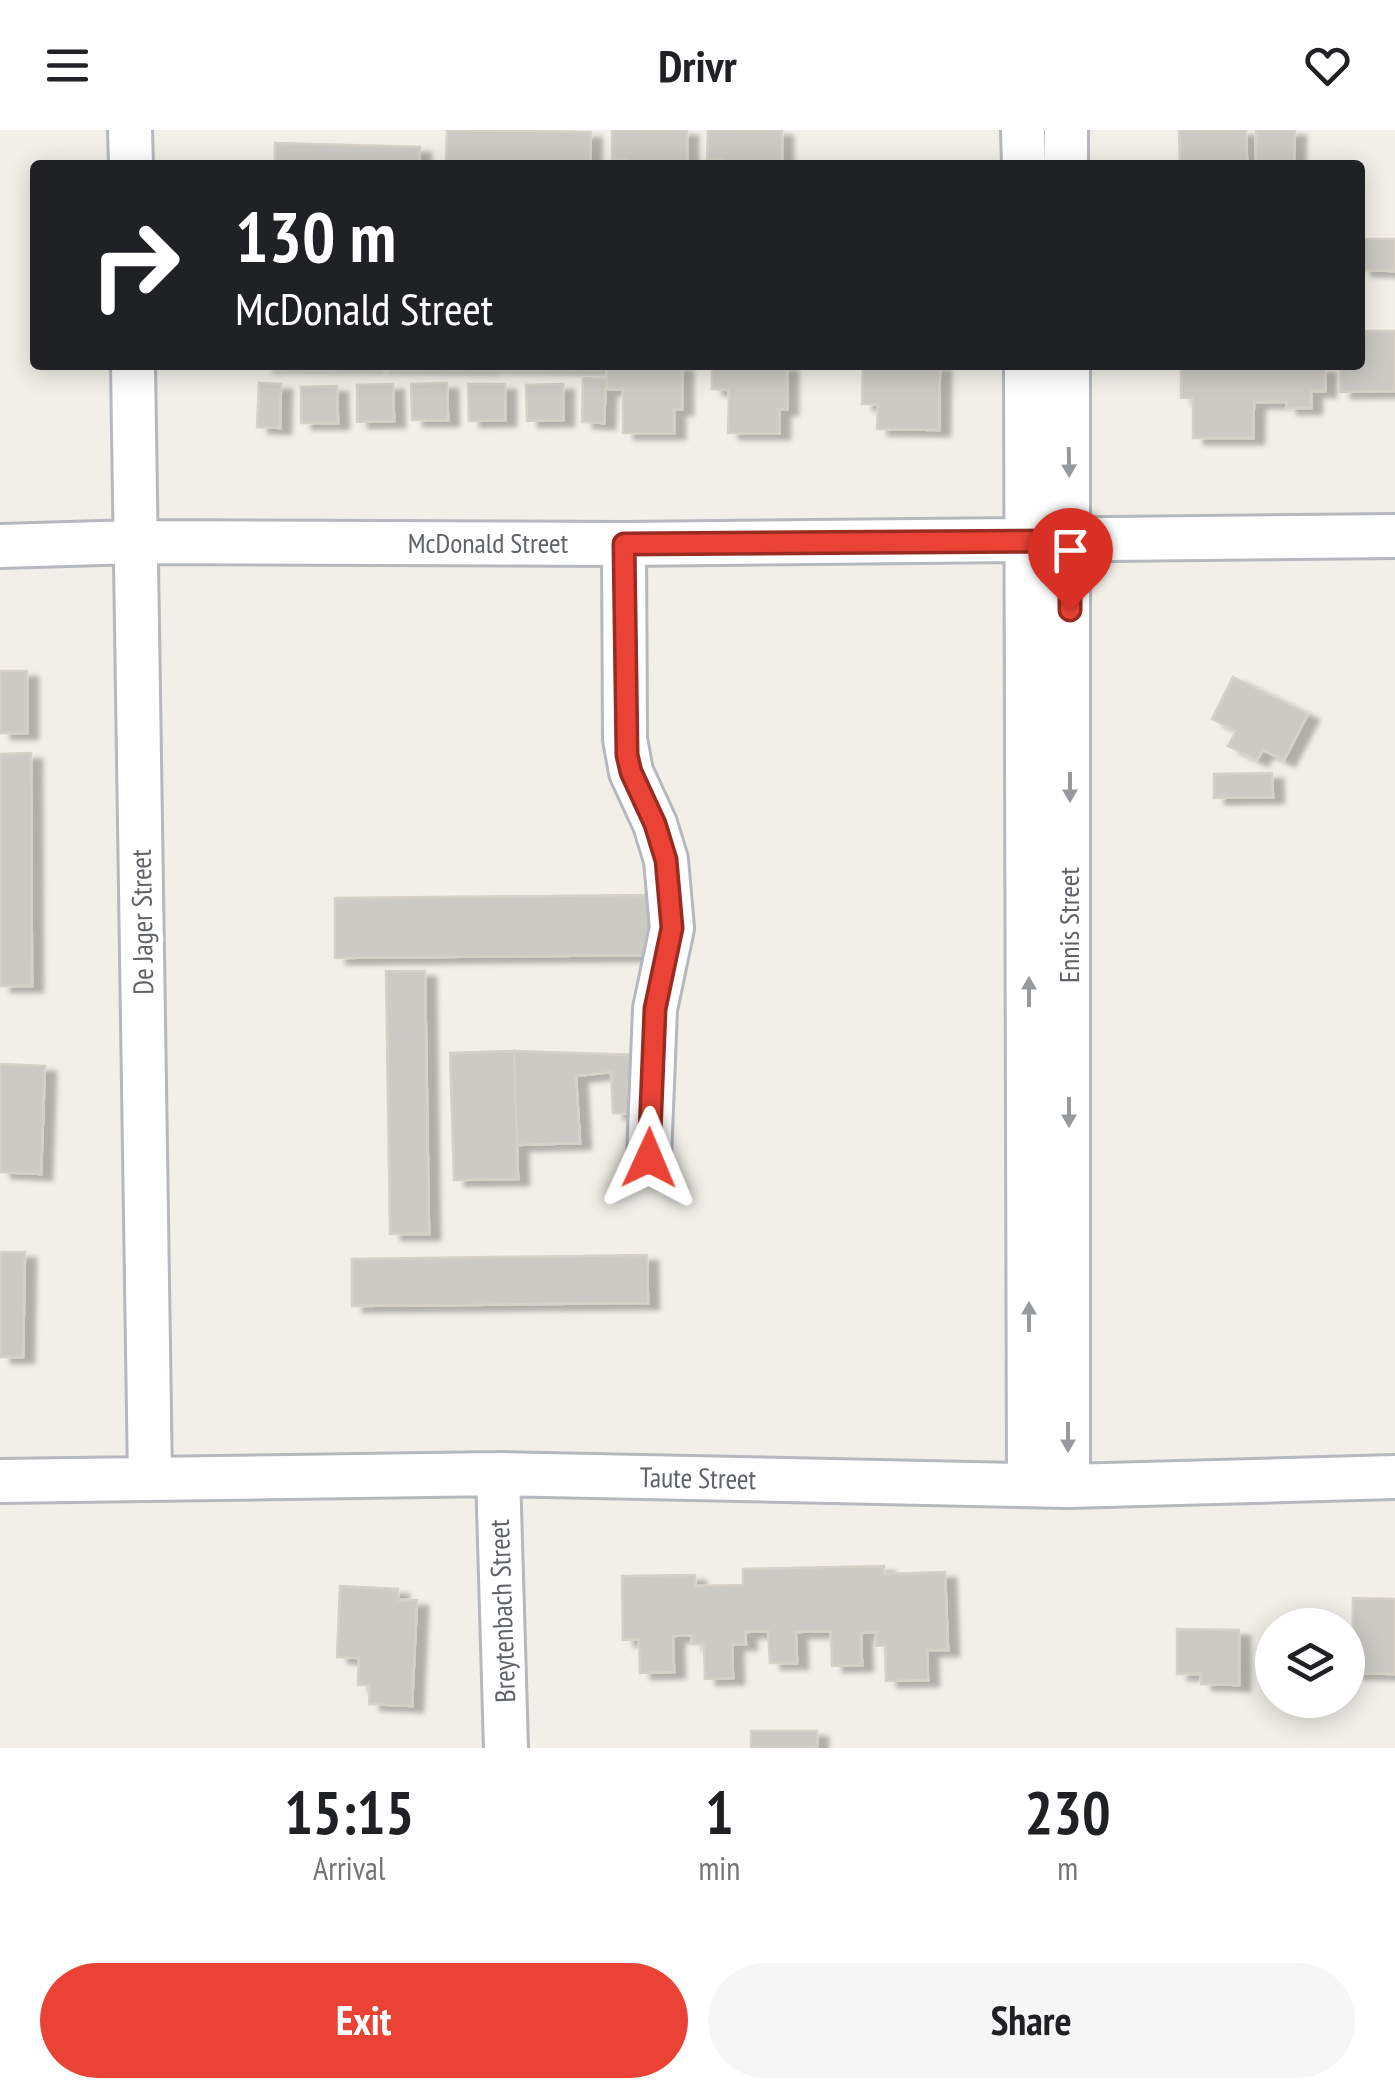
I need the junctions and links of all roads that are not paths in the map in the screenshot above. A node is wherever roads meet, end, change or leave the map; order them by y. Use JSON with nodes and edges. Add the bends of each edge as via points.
{"nodes":[{"id":1,"x":130,"y":130,"type":"edge"},
{"id":2,"x":1023,"y":130,"type":"edge"},
{"id":3,"x":1066,"y":130,"type":"edge"},
{"id":4,"x":130,"y":160,"type":"edge"},
{"id":5,"x":1024,"y":160,"type":"edge"},
{"id":6,"x":1066,"y":160,"type":"edge"},
{"id":7,"x":133,"y":370,"type":"edge"},
{"id":8,"x":1026,"y":370,"type":"edge"},
{"id":9,"x":1068,"y":370,"type":"edge"},
{"id":10,"x":1395,"y":536,"type":"edge"},
{"id":11,"x":1028,"y":540,"type":"junction"},
{"id":12,"x":1070,"y":541,"type":"junction"},
{"id":13,"x":136,"y":542,"type":"junction"},
{"id":14,"x":624,"y":544,"type":"junction"},
{"id":15,"x":0,"y":546,"type":"edge"},
{"id":16,"x":649,"y":1158,"type":"dead end"},
{"id":17,"x":498,"y":1474,"type":"junction"},
{"id":18,"x":1395,"y":1477,"type":"edge"},
{"id":19,"x":150,"y":1479,"type":"junction"},
{"id":20,"x":0,"y":1482,"type":"edge"},
{"id":21,"x":1049,"y":1486,"type":"junction"},
{"id":22,"x":506,"y":1748,"type":"edge"}],
"edges":[{"from":1,"to":4,"type":"street"},
{"from":2,"to":5,"type":"street"},
{"from":3,"to":6,"type":"street"},
{"from":7,"to":13,"type":"street","name":"De Jager Street"},
{"from":8,"to":11,"type":"street","name":"Ennis Street"},
{"from":9,"to":12,"type":"street","name":"Ennis Street","one_way":true},
{"from":10,"to":12,"type":"street","name":"McDonald Street"},
{"from":11,"to":12,"type":"street","name":"McDonald Street"},
{"from":11,"to":14,"type":"street","name":"McDonald Street"},
{"from":21,"to":11,"type":"street","name":"Ennis Street","one_way":true},
{"from":12,"to":21,"type":"street","name":"Ennis Street","one_way":true},
{"from":13,"to":14,"type":"street","name":"McDonald Street"},
{"from":13,"to":15,"type":"street","name":"McDonald Street"},
{"from":13,"to":19,"type":"street","name":"De Jager Street"},
{"from":14,"to":16,"type":"street","via":[[627,755],[666,860],[672,928],[655,1009]]},
{"from":17,"to":19,"type":"street","name":"Taute Street"},
{"from":17,"to":21,"type":"street","name":"Taute Street"},
{"from":17,"to":22,"type":"street","name":"Breytenbach Street"},
{"from":18,"to":21,"type":"street","name":"Taute Street"},
{"from":19,"to":20,"type":"street","name":"Taute Street"}]}
